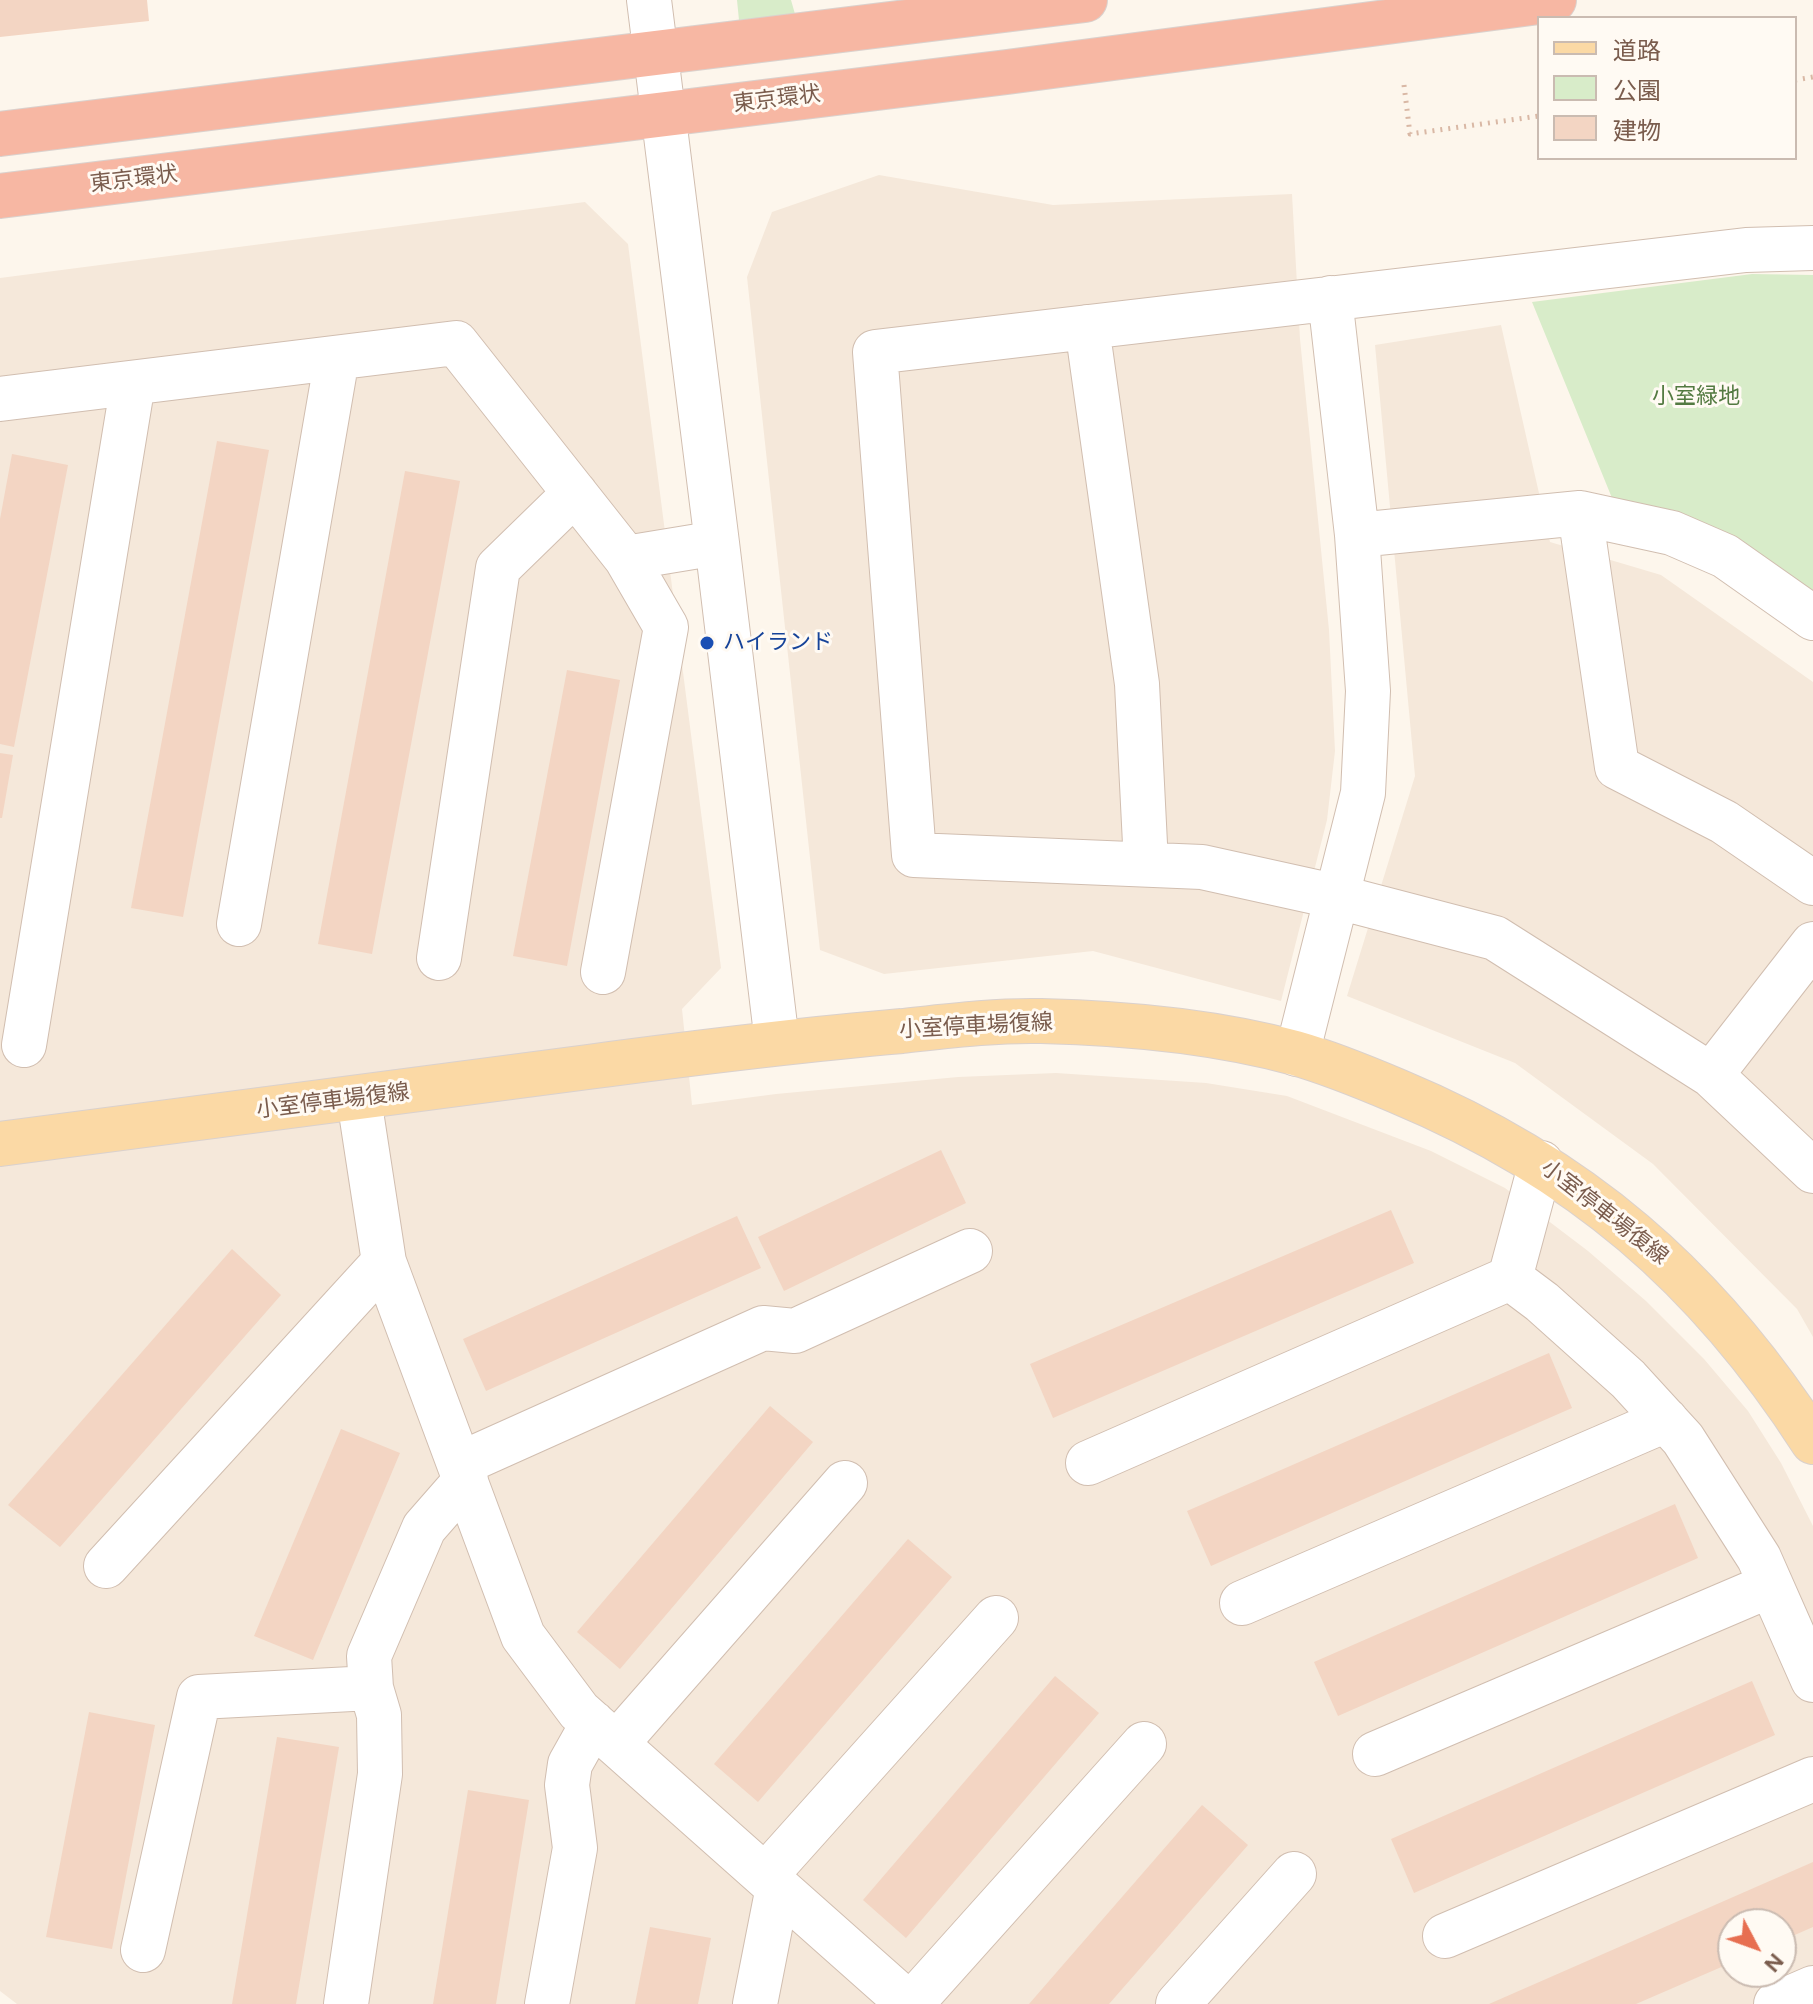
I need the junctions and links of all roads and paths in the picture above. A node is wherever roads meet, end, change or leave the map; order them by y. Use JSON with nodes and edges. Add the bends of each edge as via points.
{"nodes":[{"id":1,"x":649,"y":0,"type":"edge"},
{"id":2,"x":1085,"y":0,"type":"edge"},
{"id":3,"x":1554,"y":0,"type":"edge"},
{"id":4,"x":655,"y":54,"type":"junction"},
{"id":5,"x":1404,"y":85,"type":"dead end"},
{"id":6,"x":662,"y":115,"type":"junction"},
{"id":7,"x":1537,"y":116,"type":"edge"},
{"id":8,"x":0,"y":134,"type":"edge"},
{"id":9,"x":0,"y":196,"type":"edge"},
{"id":10,"x":1813,"y":248,"type":"edge"},
{"id":11,"x":1330,"y":298,"type":"junction"},
{"id":12,"x":1087,"y":327,"type":"junction"},
{"id":13,"x":337,"y":358,"type":"junction"},
{"id":14,"x":133,"y":383,"type":"junction"},
{"id":15,"x":0,"y":399,"type":"edge"},
{"id":16,"x":575,"y":493,"type":"junction"},
{"id":17,"x":1580,"y":513,"type":"junction"},
{"id":18,"x":1357,"y":535,"type":"junction"},
{"id":19,"x":717,"y":543,"type":"junction"},
{"id":20,"x":626,"y":558,"type":"junction"},
{"id":21,"x":1813,"y":618,"type":"edge"},
{"id":22,"x":1146,"y":864,"type":"junction"},
{"id":23,"x":1813,"y":883,"type":"edge"},
{"id":24,"x":1338,"y":897,"type":"junction"},
{"id":25,"x":239,"y":924,"type":"dead end"},
{"id":26,"x":1813,"y":944,"type":"edge"},
{"id":27,"x":439,"y":958,"type":"dead end"},
{"id":28,"x":603,"y":972,"type":"dead end"},
{"id":29,"x":777,"y":1042,"type":"junction"},
{"id":30,"x":24,"y":1045,"type":"dead end"},
{"id":31,"x":1297,"y":1054,"type":"junction"},
{"id":32,"x":1711,"y":1075,"type":"junction"},
{"id":33,"x":359,"y":1099,"type":"junction"},
{"id":34,"x":0,"y":1144,"type":"edge"},
{"id":35,"x":1541,"y":1163,"type":"junction"},
{"id":36,"x":1813,"y":1171,"type":"edge"},
{"id":37,"x":970,"y":1251,"type":"dead end"},
{"id":38,"x":384,"y":1262,"type":"junction"},
{"id":39,"x":1510,"y":1278,"type":"junction"},
{"id":40,"x":1666,"y":1420,"type":"junction"},
{"id":41,"x":1813,"y":1442,"type":"edge"},
{"id":42,"x":1088,"y":1463,"type":"dead end"},
{"id":43,"x":463,"y":1472,"type":"junction"},
{"id":44,"x":845,"y":1483,"type":"dead end"},
{"id":45,"x":106,"y":1566,"type":"dead end"},
{"id":46,"x":1771,"y":1585,"type":"junction"},
{"id":47,"x":1242,"y":1603,"type":"dead end"},
{"id":48,"x":996,"y":1618,"type":"dead end"},
{"id":49,"x":1813,"y":1680,"type":"edge"},
{"id":50,"x":371,"y":1688,"type":"junction"},
{"id":51,"x":605,"y":1733,"type":"junction"},
{"id":52,"x":1144,"y":1744,"type":"dead end"},
{"id":53,"x":1375,"y":1754,"type":"dead end"},
{"id":54,"x":1813,"y":1779,"type":"edge"},
{"id":55,"x":1294,"y":1874,"type":"dead end"},
{"id":56,"x":772,"y":1881,"type":"junction"},
{"id":57,"x":1445,"y":1936,"type":"dead end"},
{"id":58,"x":143,"y":1950,"type":"dead end"},
{"id":59,"x":1813,"y":1988,"type":"edge"},
{"id":60,"x":346,"y":2004,"type":"edge"},
{"id":61,"x":547,"y":2004,"type":"edge"},
{"id":62,"x":755,"y":2004,"type":"edge"},
{"id":63,"x":910,"y":2004,"type":"edge"},
{"id":64,"x":1178,"y":2004,"type":"edge"},
{"id":65,"x":1776,"y":2004,"type":"edge"}],
"edges":[{"from":1,"to":4,"type":"street"},
{"from":2,"to":4,"type":"highway"},
{"from":3,"to":6,"type":"highway","name":"東京環状"},
{"from":4,"to":6,"type":"street"},
{"from":4,"to":8,"type":"highway"},
{"from":5,"to":7,"type":"path","via":[[1410,134]]},
{"from":6,"to":9,"type":"highway","name":"東京環状"},
{"from":6,"to":19,"type":"street"},
{"from":10,"to":11,"type":"street","via":[[1746,250]]},
{"from":11,"to":12,"type":"street"},
{"from":11,"to":18,"type":"street"},
{"from":12,"to":22,"type":"street","via":[[1137,684]]},
{"from":12,"to":22,"type":"street","via":[[875,352],[914,855]]},
{"from":13,"to":14,"type":"street"},
{"from":13,"to":16,"type":"street","via":[[456,343]]},
{"from":13,"to":25,"type":"street"},
{"from":14,"to":15,"type":"street"},
{"from":14,"to":30,"type":"street"},
{"from":16,"to":20,"type":"street"},
{"from":16,"to":27,"type":"street","via":[[498,568]]},
{"from":17,"to":18,"type":"street"},
{"from":17,"to":21,"type":"street","via":[[1672,533],[1725,556]]},
{"from":17,"to":23,"type":"street","via":[[1617,767],[1724,822]]},
{"from":18,"to":24,"type":"street","via":[[1368,691],[1364,779]]},
{"from":19,"to":20,"type":"street"},
{"from":19,"to":29,"type":"street"},
{"from":20,"to":28,"type":"street","via":[[666,627]]},
{"from":22,"to":24,"type":"street","via":[[1202,867]]},
{"from":24,"to":31,"type":"street"},
{"from":24,"to":32,"type":"street","via":[[1495,938]]},
{"from":26,"to":32,"type":"street"},
{"from":29,"to":31,"type":"main road","name":"小室停車場復線","via":[[1037,1020],[1217,1037]]},
{"from":29,"to":33,"type":"main road","name":"小室停車場復線"},
{"from":31,"to":35,"type":"main road","name":"小室停車場復線","via":[[1456,1116]]},
{"from":32,"to":36,"type":"street"},
{"from":33,"to":34,"type":"main road","name":"小室停車場復線"},
{"from":33,"to":38,"type":"street"},
{"from":35,"to":39,"type":"street"},
{"from":35,"to":41,"type":"main road","name":"小室停車場復線","via":[[1675,1269],[1730,1327]]},
{"from":37,"to":43,"type":"street","via":[[795,1331],[763,1328]]},
{"from":38,"to":43,"type":"street"},
{"from":38,"to":45,"type":"street"},
{"from":39,"to":40,"type":"street","via":[[1628,1379]]},
{"from":39,"to":42,"type":"street"},
{"from":40,"to":46,"type":"street","via":[[1759,1558]]},
{"from":40,"to":47,"type":"street"},
{"from":43,"to":50,"type":"street","via":[[424,1528],[369,1656]]},
{"from":43,"to":51,"type":"street","via":[[523,1636],[558,1686]]},
{"from":44,"to":51,"type":"street"},
{"from":46,"to":49,"type":"street"},
{"from":46,"to":53,"type":"street"},
{"from":48,"to":56,"type":"street"},
{"from":50,"to":58,"type":"street","via":[[199,1697]]},
{"from":50,"to":60,"type":"street","via":[[379,1715],[380,1774]]},
{"from":51,"to":56,"type":"street"},
{"from":51,"to":61,"type":"street","via":[[570,1764],[567,1785],[575,1848]]},
{"from":52,"to":63,"type":"street"},
{"from":54,"to":57,"type":"street"},
{"from":55,"to":64,"type":"street"},
{"from":56,"to":62,"type":"street"},
{"from":56,"to":63,"type":"street"},
{"from":59,"to":65,"type":"street"}]}
